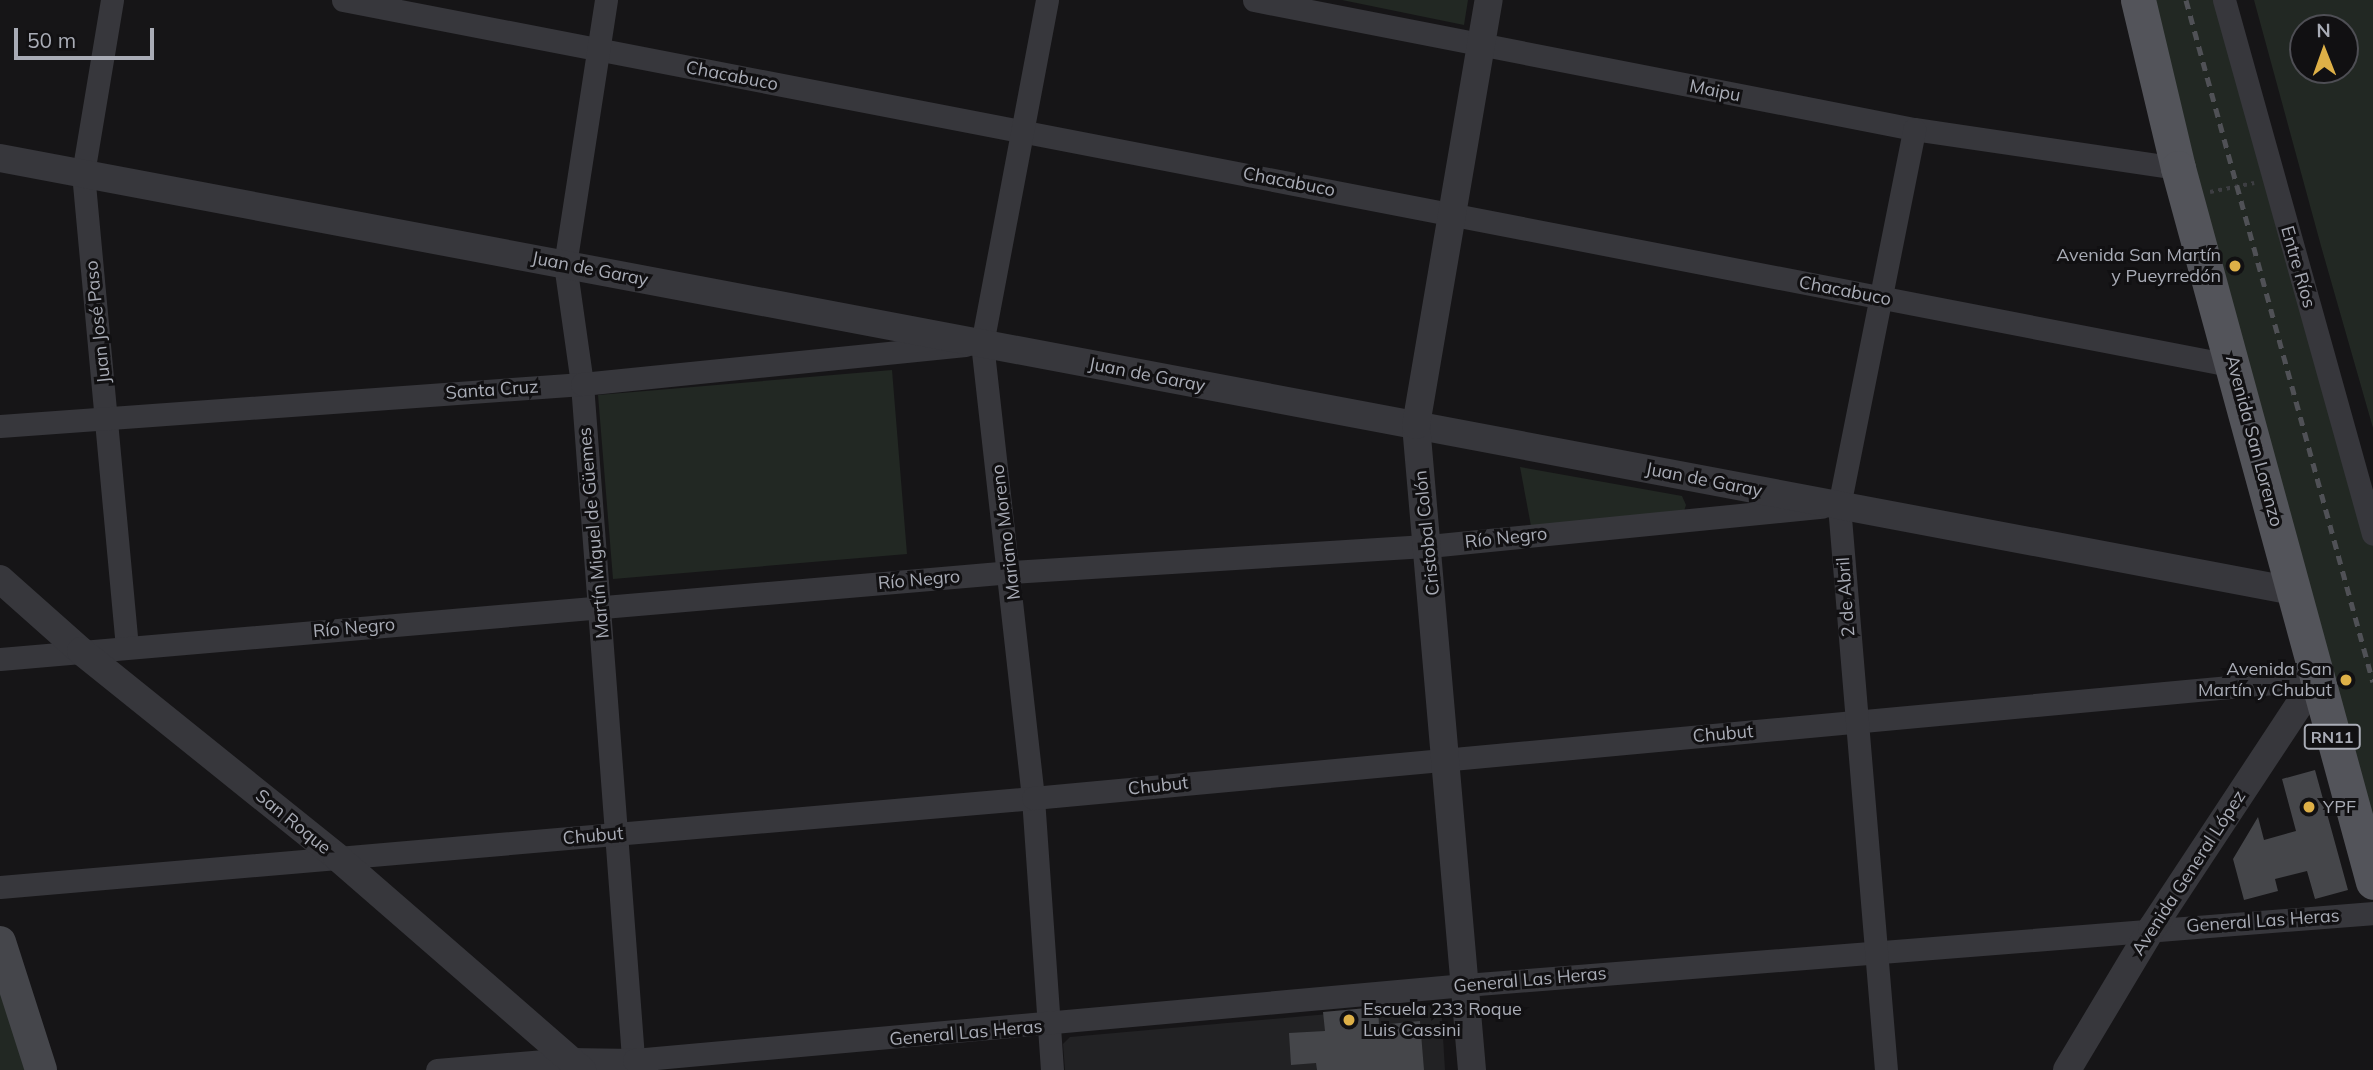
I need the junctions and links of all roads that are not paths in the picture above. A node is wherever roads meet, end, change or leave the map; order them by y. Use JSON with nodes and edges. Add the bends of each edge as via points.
{"nodes":[{"id":1,"x":112,"y":0,"type":"edge"},
{"id":2,"x":343,"y":0,"type":"edge"},
{"id":3,"x":606,"y":0,"type":"edge"},
{"id":4,"x":1047,"y":0,"type":"edge"},
{"id":5,"x":1254,"y":0,"type":"edge"},
{"id":6,"x":1489,"y":0,"type":"edge"},
{"id":7,"x":2138,"y":0,"type":"edge"},
{"id":8,"x":2224,"y":0,"type":"edge"},
{"id":9,"x":1481,"y":46,"type":"junction"},
{"id":10,"x":597,"y":51,"type":"junction"},
{"id":11,"x":1914,"y":129,"type":"junction"},
{"id":12,"x":1022,"y":131,"type":"junction"},
{"id":13,"x":0,"y":158,"type":"edge"},
{"id":14,"x":83,"y":173,"type":"junction"},
{"id":15,"x":2183,"y":182,"type":"junction"},
{"id":16,"x":1452,"y":213,"type":"junction"},
{"id":17,"x":565,"y":264,"type":"junction"},
{"id":18,"x":1880,"y":298,"type":"junction"},
{"id":19,"x":982,"y":344,"type":"junction"},
{"id":20,"x":2235,"y":366,"type":"junction"},
{"id":21,"x":582,"y":384,"type":"junction"},
{"id":22,"x":108,"y":417,"type":"junction"},
{"id":23,"x":1416,"y":425,"type":"junction"},
{"id":24,"x":0,"y":426,"type":"edge"},
{"id":25,"x":1839,"y":506,"type":"junction"},
{"id":26,"x":2373,"y":534,"type":"edge"},
{"id":27,"x":1429,"y":546,"type":"junction"},
{"id":28,"x":1011,"y":572,"type":"junction"},
{"id":29,"x":0,"y":579,"type":"edge"},
{"id":30,"x":2294,"y":592,"type":"junction"},
{"id":31,"x":601,"y":608,"type":"junction"},
{"id":32,"x":127,"y":646,"type":"junction"},
{"id":33,"x":81,"y":651,"type":"junction"},
{"id":34,"x":0,"y":659,"type":"edge"},
{"id":35,"x":2316,"y":679,"type":"junction"},
{"id":36,"x":1856,"y":722,"type":"junction"},
{"id":37,"x":1447,"y":758,"type":"junction"},
{"id":38,"x":1033,"y":798,"type":"junction"},
{"id":39,"x":614,"y":834,"type":"junction"},
{"id":40,"x":337,"y":857,"type":"junction"},
{"id":41,"x":2373,"y":882,"type":"edge"},
{"id":42,"x":0,"y":887,"type":"edge"},
{"id":43,"x":2373,"y":913,"type":"edge"},
{"id":44,"x":2152,"y":928,"type":"junction"},
{"id":45,"x":0,"y":942,"type":"edge"},
{"id":46,"x":1875,"y":951,"type":"junction"},
{"id":47,"x":1465,"y":985,"type":"junction"},
{"id":48,"x":1048,"y":1026,"type":"junction"},
{"id":49,"x":576,"y":1065,"type":"edge"},
{"id":50,"x":634,"y":1065,"type":"edge"},
{"id":51,"x":41,"y":1070,"type":"edge"},
{"id":52,"x":437,"y":1070,"type":"edge"},
{"id":53,"x":1052,"y":1070,"type":"edge"},
{"id":54,"x":1472,"y":1070,"type":"edge"},
{"id":55,"x":1886,"y":1070,"type":"edge"},
{"id":56,"x":2067,"y":1070,"type":"edge"}],
"edges":[{"from":1,"to":14,"type":"street","name":"Juan José Paso"},
{"from":2,"to":10,"type":"street","name":"Chacabuco"},
{"from":3,"to":10,"type":"street","name":"Martín Miguel de Güemes"},
{"from":4,"to":12,"type":"street","name":"Mariano Moreno"},
{"from":5,"to":9,"type":"street","name":"Maipu"},
{"from":6,"to":9,"type":"street","name":"Cristobal Colón"},
{"from":7,"to":15,"type":"main road","name":"Avenida San Lorenzo","number":"RN11"},
{"from":8,"to":26,"type":"street","name":"Entre Ríos"},
{"from":9,"to":11,"type":"street","name":"Maipu"},
{"from":9,"to":16,"type":"street","name":"Cristobal Colón"},
{"from":10,"to":12,"type":"street","name":"Chacabuco"},
{"from":10,"to":17,"type":"street","name":"Martín Miguel de Güemes"},
{"from":11,"to":15,"type":"street","name":"Maipu"},
{"from":11,"to":18,"type":"street","name":"2 de Abril"},
{"from":12,"to":16,"type":"street","name":"Chacabuco"},
{"from":12,"to":19,"type":"street","name":"Mariano Moreno"},
{"from":13,"to":14,"type":"street","name":"Juan de Garay"},
{"from":14,"to":17,"type":"street","name":"Juan de Garay"},
{"from":14,"to":22,"type":"street","name":"Juan José Paso"},
{"from":15,"to":20,"type":"main road","name":"Avenida San Lorenzo","number":"RN11"},
{"from":16,"to":18,"type":"street","name":"Chacabuco"},
{"from":16,"to":23,"type":"street","name":"Cristobal Colón"},
{"from":17,"to":19,"type":"street","name":"Juan de Garay"},
{"from":17,"to":21,"type":"street","name":"Martín Miguel de Güemes"},
{"from":18,"to":20,"type":"street","name":"Chacabuco"},
{"from":18,"to":25,"type":"street","name":"2 de Abril"},
{"from":19,"to":21,"type":"street","name":"Santa Cruz"},
{"from":19,"to":23,"type":"street","name":"Juan de Garay"},
{"from":19,"to":28,"type":"street","name":"Mariano Moreno"},
{"from":20,"to":30,"type":"main road","name":"Avenida San Lorenzo","number":"RN11"},
{"from":21,"to":22,"type":"street","name":"Santa Cruz"},
{"from":21,"to":31,"type":"street","name":"Martín Miguel de Güemes"},
{"from":22,"to":24,"type":"street","name":"Santa Cruz"},
{"from":22,"to":32,"type":"street","name":"Juan José Paso"},
{"from":23,"to":25,"type":"street","name":"Juan de Garay"},
{"from":23,"to":27,"type":"street","name":"Cristobal Colón"},
{"from":25,"to":27,"type":"street","name":"Río Negro"},
{"from":25,"to":30,"type":"street","name":"Juan de Garay"},
{"from":25,"to":36,"type":"street","name":"2 de Abril"},
{"from":27,"to":28,"type":"street","name":"Río Negro"},
{"from":27,"to":37,"type":"street","name":"Cristobal Colón"},
{"from":28,"to":31,"type":"street","name":"Río Negro"},
{"from":28,"to":38,"type":"street","name":"Mariano Moreno"},
{"from":29,"to":33,"type":"street","name":"San Roque"},
{"from":30,"to":35,"type":"main road","name":"Avenida San Lorenzo","number":"RN11"},
{"from":31,"to":32,"type":"street","name":"Río Negro"},
{"from":31,"to":39,"type":"street","name":"Martín Miguel de Güemes"},
{"from":32,"to":33,"type":"street","name":"Río Negro"},
{"from":33,"to":34,"type":"street","name":"Río Negro"},
{"from":33,"to":40,"type":"street","name":"San Roque"},
{"from":35,"to":36,"type":"street","name":"Chubut"},
{"from":35,"to":41,"type":"main road","name":"Avenida San Lorenzo","number":"RN11"},
{"from":35,"to":44,"type":"street","name":"Avenida General López"},
{"from":36,"to":37,"type":"street","name":"Chubut"},
{"from":36,"to":46,"type":"street","name":"2 de Abril"},
{"from":37,"to":38,"type":"street","name":"Chubut"},
{"from":37,"to":47,"type":"street","name":"Cristobal Colón"},
{"from":38,"to":39,"type":"street","name":"Chubut"},
{"from":38,"to":48,"type":"street","name":"Mariano Moreno"},
{"from":39,"to":40,"type":"street","name":"Chubut"},
{"from":39,"to":50,"type":"street","name":"Martín Miguel de Güemes"},
{"from":40,"to":42,"type":"street","name":"Chubut"},
{"from":40,"to":49,"type":"street","name":"San Roque"},
{"from":43,"to":44,"type":"street","name":"General Las Heras"},
{"from":44,"to":46,"type":"street","name":"General Las Heras"},
{"from":44,"to":56,"type":"street","name":"Avenida General López"},
{"from":45,"to":51,"type":"main road"},
{"from":46,"to":47,"type":"street","name":"General Las Heras"},
{"from":46,"to":55,"type":"street","name":"2 de Abril"},
{"from":47,"to":48,"type":"street","name":"General Las Heras"},
{"from":47,"to":54,"type":"street","name":"Cristobal Colón"},
{"from":48,"to":50,"type":"street","name":"General Las Heras"},
{"from":48,"to":53,"type":"street","name":"Mariano Moreno"},
{"from":49,"to":50,"type":"street","name":"General Las Heras"},
{"from":49,"to":52,"type":"street","name":"General Las Heras"}]}
